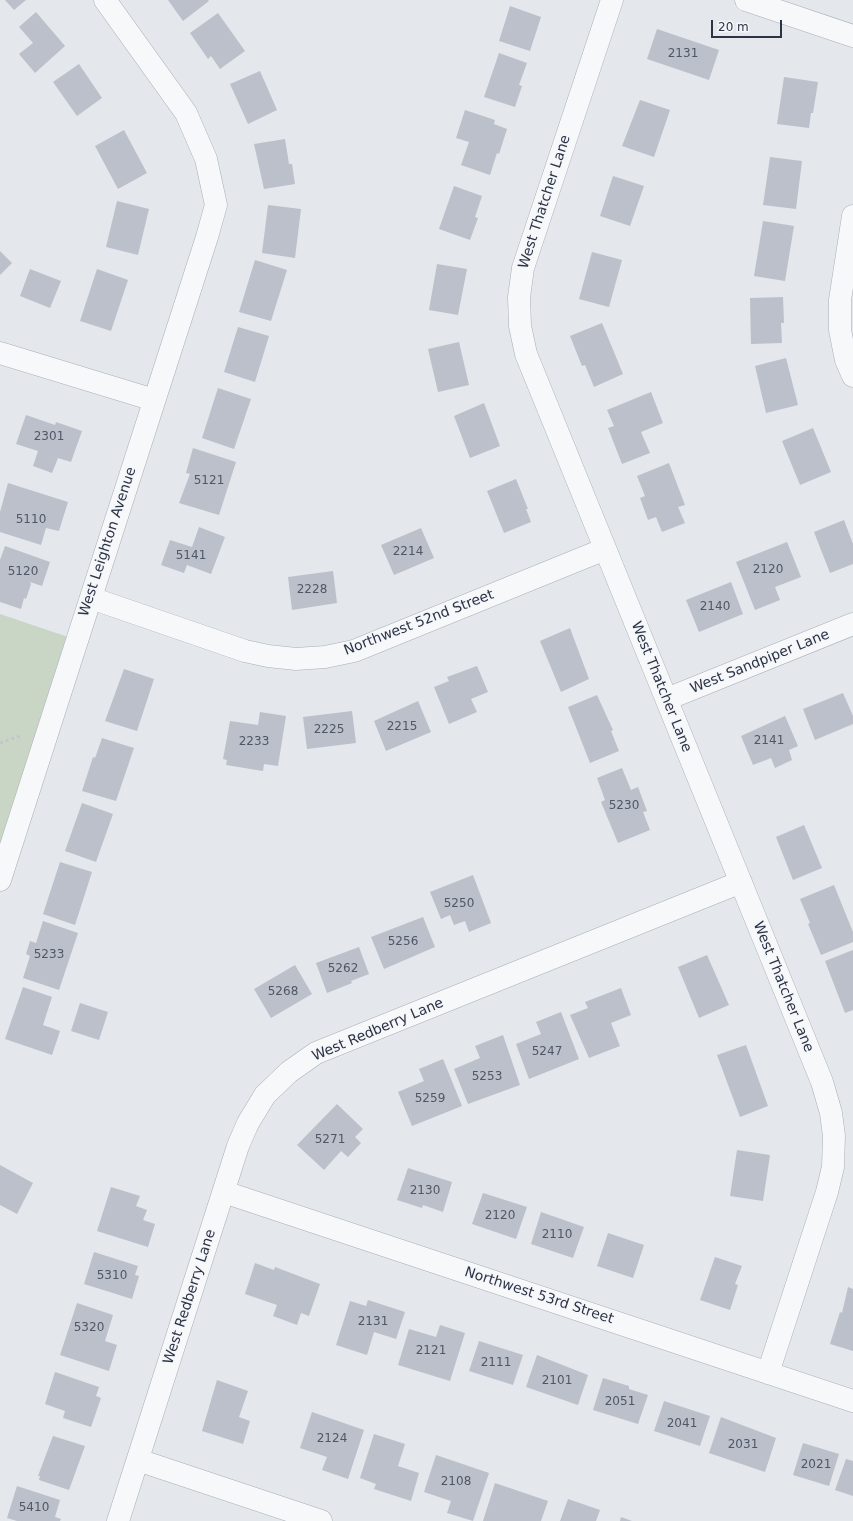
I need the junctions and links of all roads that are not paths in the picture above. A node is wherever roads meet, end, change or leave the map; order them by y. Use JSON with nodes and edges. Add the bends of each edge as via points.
{"nodes":[{"id":1,"x":105,"y":0,"type":"edge"},
{"id":2,"x":612,"y":0,"type":"edge"},
{"id":3,"x":746,"y":0,"type":"edge"},
{"id":4,"x":853,"y":36,"type":"edge"},
{"id":5,"x":853,"y":216,"type":"edge"},
{"id":6,"x":0,"y":353,"type":"edge"},
{"id":7,"x":853,"y":376,"type":"edge"},
{"id":8,"x":154,"y":400,"type":"junction"},
{"id":9,"x":605,"y":549,"type":"junction"},
{"id":10,"x":91,"y":598,"type":"junction"},
{"id":11,"x":853,"y":624,"type":"edge"},
{"id":12,"x":667,"y":699,"type":"junction"},
{"id":13,"x":0,"y":880,"type":"edge"},
{"id":14,"x":741,"y":882,"type":"junction"},
{"id":15,"x":224,"y":1192,"type":"junction"},
{"id":16,"x":768,"y":1372,"type":"junction"},
{"id":17,"x":853,"y":1401,"type":"edge"},
{"id":18,"x":138,"y":1460,"type":"junction"},
{"id":19,"x":118,"y":1521,"type":"edge"},
{"id":20,"x":321,"y":1521,"type":"edge"}],
"edges":[{"from":1,"to":8,"type":"street","name":"West Leighton Avenue","via":[[186,114],[206,159],[216,205]]},
{"from":2,"to":9,"type":"street","name":"West Thatcher Lane","via":[[523,268],[519,297],[520,326],[526,354]]},
{"from":3,"to":4,"type":"street"},
{"from":5,"to":7,"type":"street","via":[[840,300],[840,330],[846,360]]},
{"from":6,"to":8,"type":"street"},
{"from":8,"to":10,"type":"street","name":"West Leighton Avenue"},
{"from":9,"to":10,"type":"street","name":"Northwest 52nd Street","via":[[354,651],[326,657],[296,659],[244,651]]},
{"from":9,"to":12,"type":"street","name":"West Thatcher Lane"},
{"from":10,"to":13,"type":"street","name":"West Leighton Avenue"},
{"from":11,"to":12,"type":"street","name":"West Sandpiper Lane"},
{"from":12,"to":14,"type":"street","name":"West Thatcher Lane"},
{"from":14,"to":15,"type":"street","name":"West Redberry Lane","via":[[316,1053],[289,1072],[265,1096],[248,1123]]},
{"from":14,"to":16,"type":"street","name":"West Thatcher Lane","via":[[822,1082],[831,1113],[834,1136],[833,1167],[827,1192]]},
{"from":15,"to":16,"type":"street","name":"Northwest 53rd Street"},
{"from":15,"to":18,"type":"street","name":"West Redberry Lane"},
{"from":16,"to":17,"type":"street","name":"Northwest 53rd Street"},
{"from":18,"to":19,"type":"street","name":"West Redberry Lane"},
{"from":18,"to":20,"type":"street"}]}
